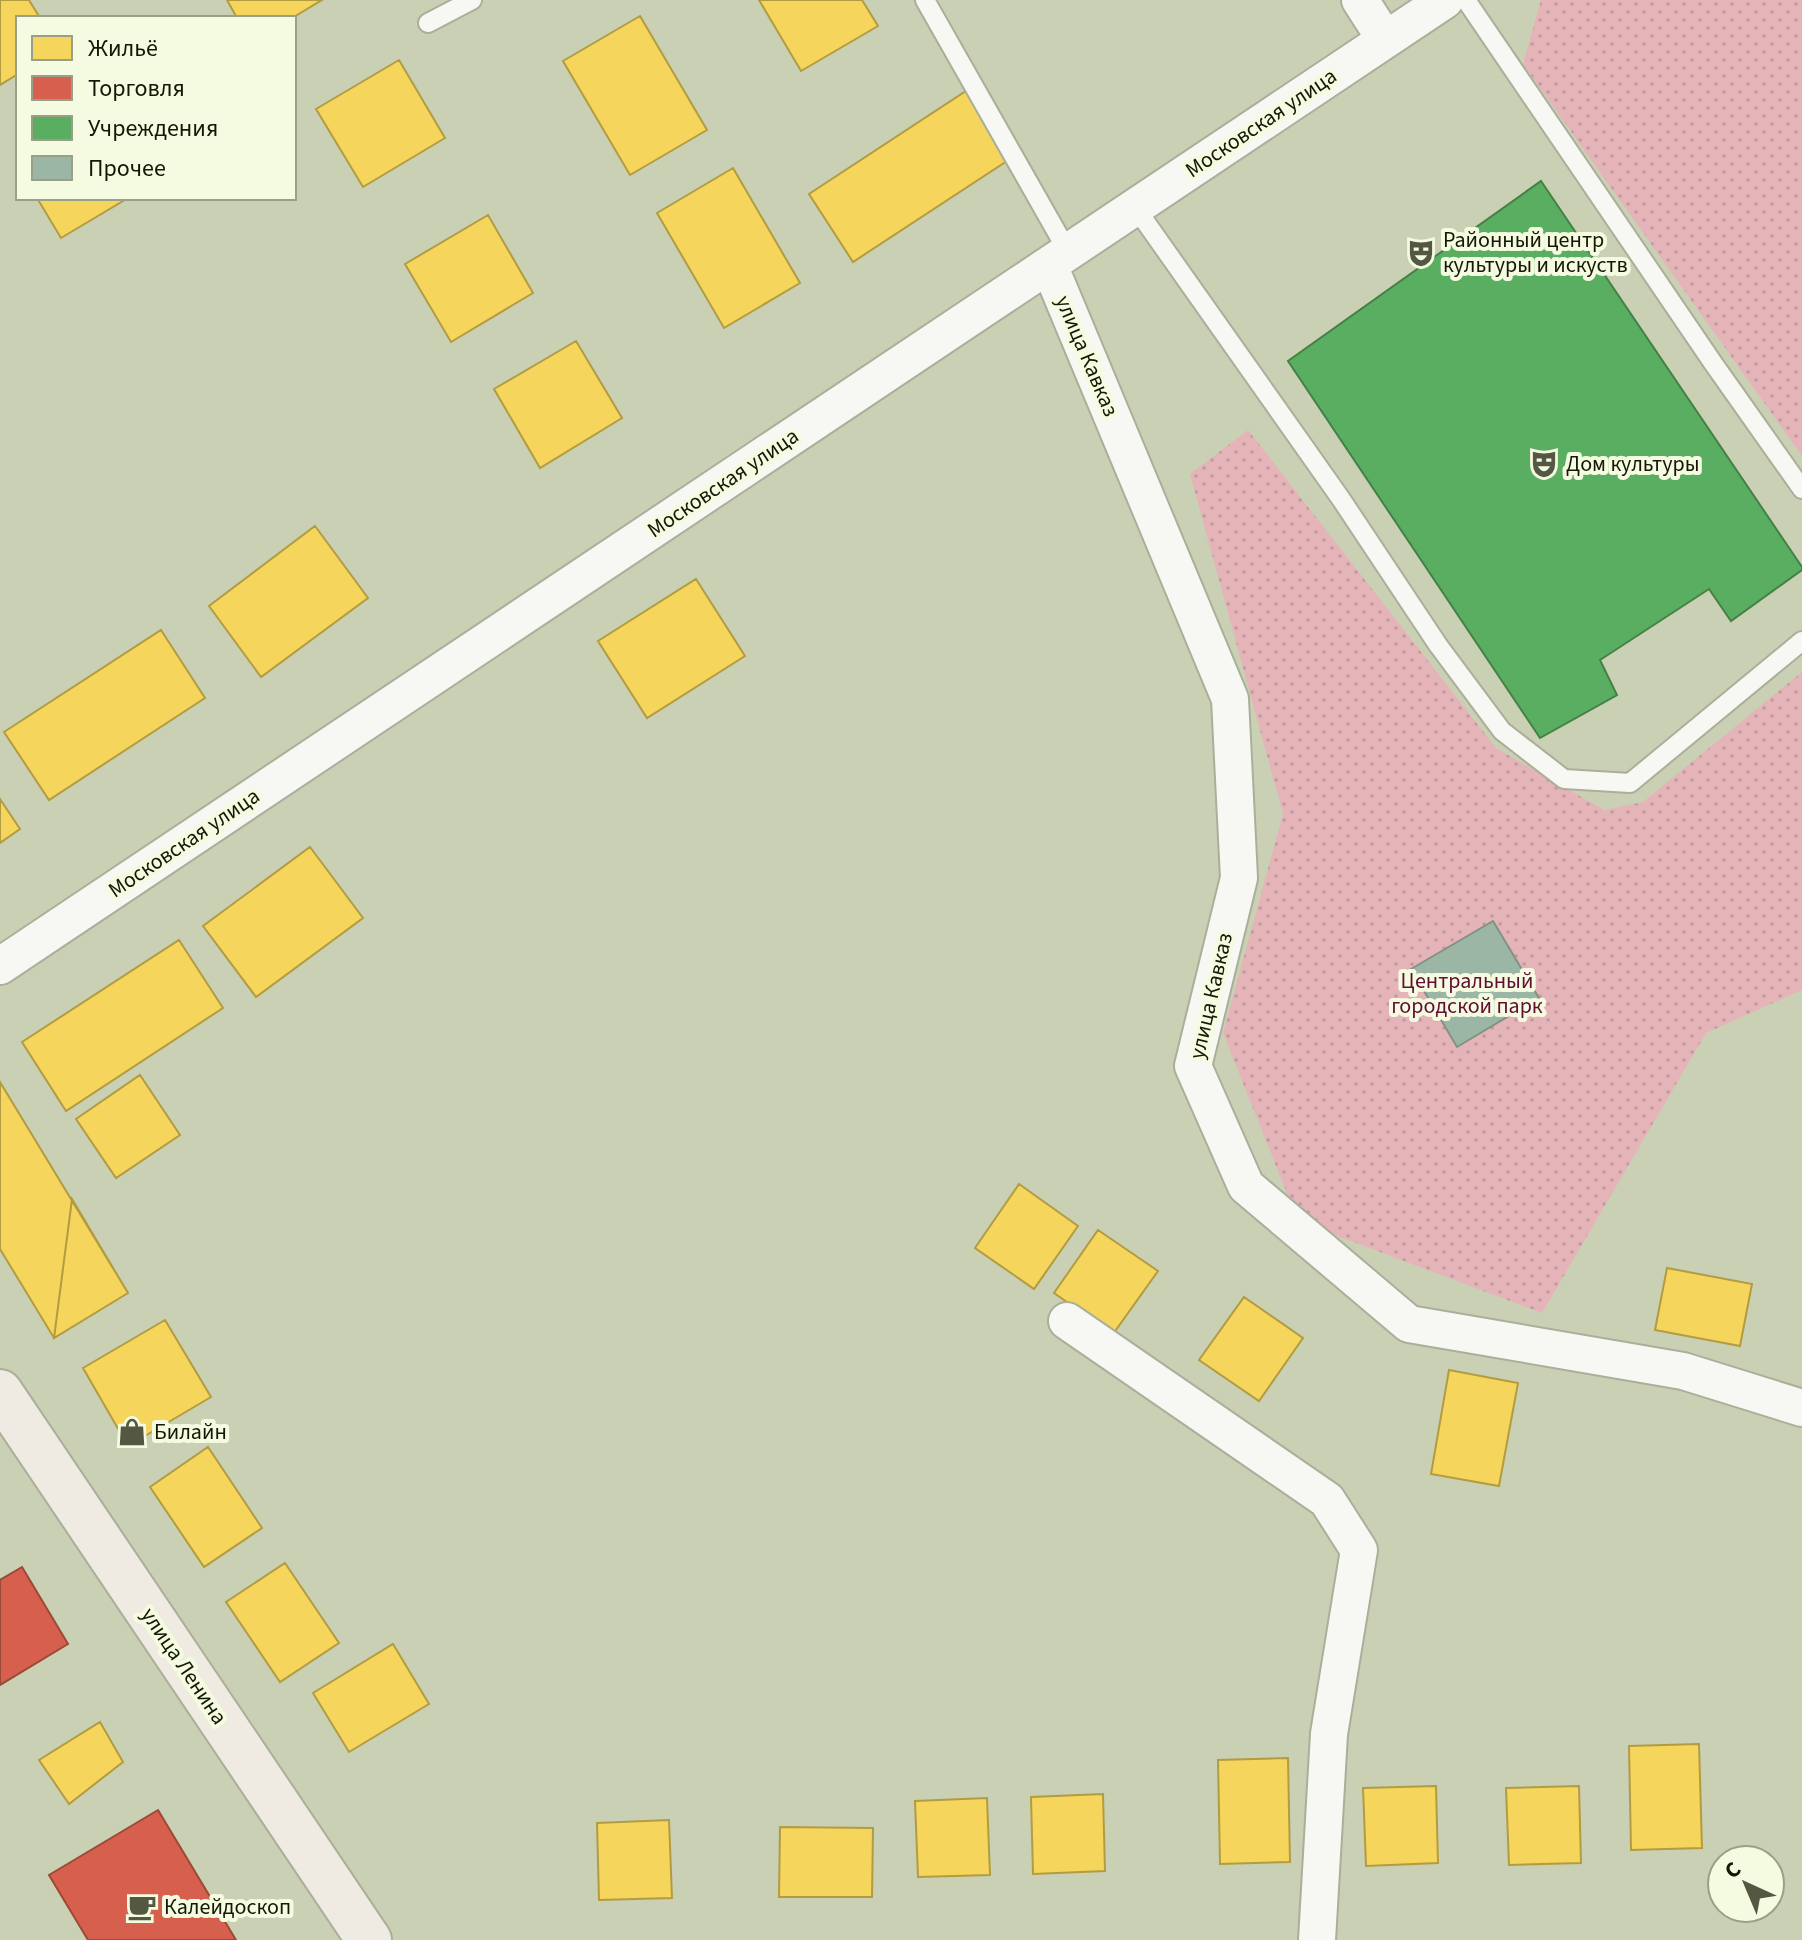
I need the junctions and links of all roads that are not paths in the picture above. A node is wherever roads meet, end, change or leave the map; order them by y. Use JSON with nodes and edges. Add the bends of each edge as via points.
{"nodes":[{"id":1,"x":472,"y":0,"type":"edge"},
{"id":2,"x":925,"y":0,"type":"edge"},
{"id":3,"x":1360,"y":0,"type":"edge"},
{"id":4,"x":1445,"y":0,"type":"edge"},
{"id":5,"x":1466,"y":0,"type":"edge"},
{"id":6,"x":428,"y":23,"type":"dead end"},
{"id":7,"x":1385,"y":39,"type":"junction"},
{"id":8,"x":1135,"y":207,"type":"junction"},
{"id":9,"x":1058,"y":258,"type":"junction"},
{"id":10,"x":1802,"y":489,"type":"edge"},
{"id":11,"x":1802,"y":641,"type":"edge"},
{"id":12,"x":0,"y":966,"type":"edge"},
{"id":13,"x":1067,"y":1321,"type":"dead end"},
{"id":14,"x":0,"y":1392,"type":"edge"},
{"id":15,"x":1802,"y":1408,"type":"edge"},
{"id":16,"x":369,"y":1940,"type":"edge"},
{"id":17,"x":1317,"y":1940,"type":"edge"}],
"edges":[{"from":1,"to":6,"type":"lane"},
{"from":2,"to":9,"type":"lane"},
{"from":3,"to":7,"type":"street"},
{"from":4,"to":7,"type":"street","name":"Московская улица"},
{"from":5,"to":10,"type":"lane"},
{"from":7,"to":8,"type":"street","name":"Московская улица"},
{"from":8,"to":9,"type":"street","name":"Московская улица"},
{"from":8,"to":11,"type":"lane","via":[[1502,731],[1564,779],[1630,783]]},
{"from":9,"to":12,"type":"street","name":"Московская улица"},
{"from":9,"to":15,"type":"street","name":"улица Кавказ","via":[[1230,699],[1239,878],[1193,1066],[1246,1186],[1409,1324],[1683,1371]]},
{"from":13,"to":17,"type":"street","via":[[1327,1500],[1359,1550],[1329,1734]]},
{"from":14,"to":16,"type":"street","name":"улица Ленина"}]}
